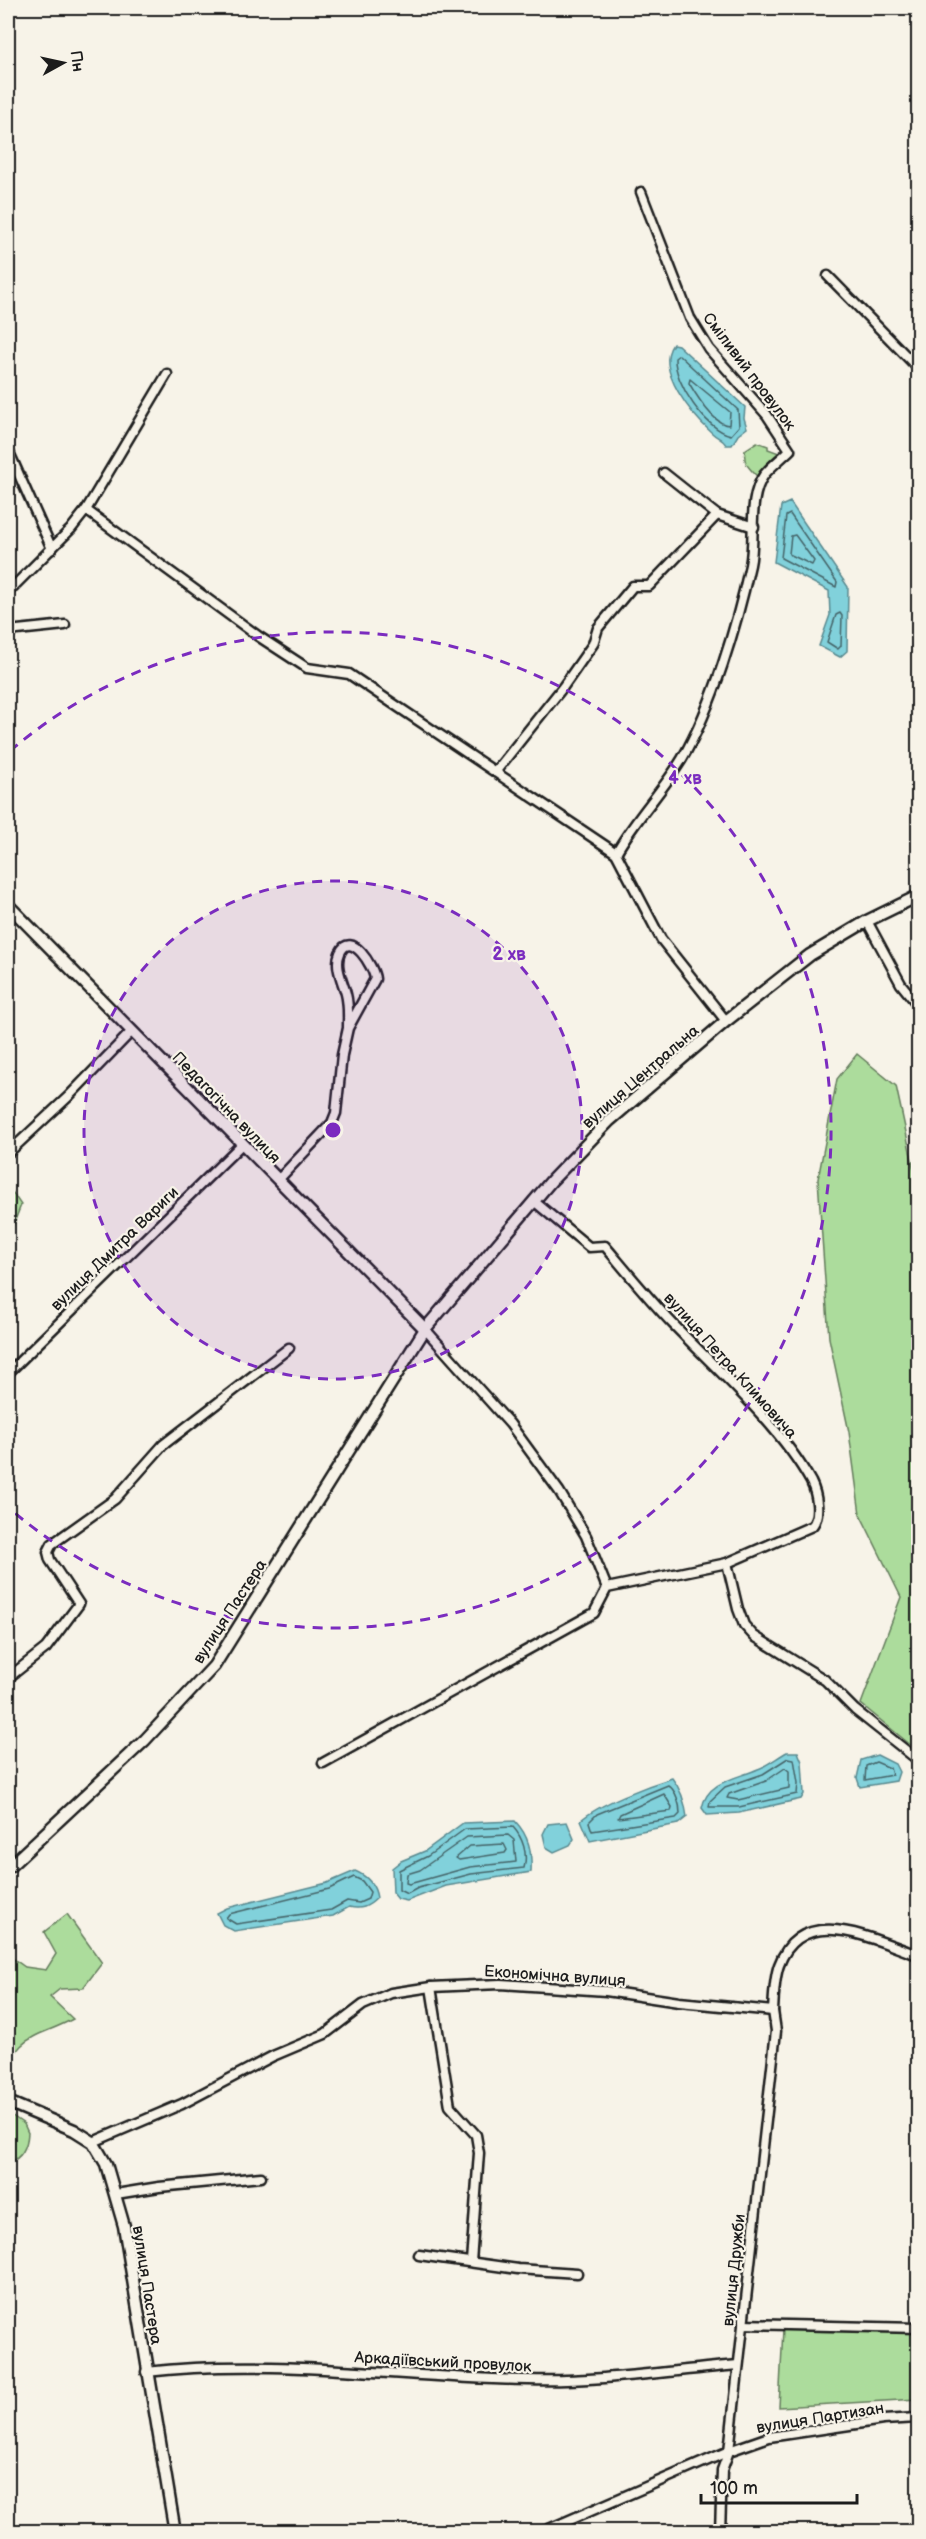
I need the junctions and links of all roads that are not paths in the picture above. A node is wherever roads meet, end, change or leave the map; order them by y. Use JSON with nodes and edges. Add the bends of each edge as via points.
{"nodes":[{"id":1,"x":641,"y":192,"type":"dead end"},
{"id":2,"x":828,"y":276,"type":"dead end"},
{"id":3,"x":918,"y":368,"type":"edge"},
{"id":4,"x":167,"y":374,"type":"dead end"},
{"id":5,"x":8,"y":450,"type":"edge"},
{"id":6,"x":664,"y":473,"type":"dead end"},
{"id":7,"x":86,"y":510,"type":"junction"},
{"id":8,"x":717,"y":515,"type":"junction"},
{"id":9,"x":754,"y":527,"type":"junction"},
{"id":10,"x":52,"y":549,"type":"junction"},
{"id":11,"x":8,"y":592,"type":"edge"},
{"id":12,"x":65,"y":625,"type":"dead end"},
{"id":13,"x":8,"y":631,"type":"edge"},
{"id":14,"x":496,"y":771,"type":"junction"},
{"id":15,"x":616,"y":853,"type":"junction"},
{"id":16,"x":918,"y":896,"type":"edge"},
{"id":17,"x":8,"y":905,"type":"edge"},
{"id":18,"x":867,"y":921,"type":"junction"},
{"id":19,"x":918,"y":1005,"type":"edge"},
{"id":20,"x":726,"y":1021,"type":"junction"},
{"id":21,"x":348,"y":1028,"type":"junction"},
{"id":22,"x":132,"y":1031,"type":"junction"},
{"id":23,"x":918,"y":1031,"type":"edge"},
{"id":24,"x":918,"y":1119,"type":"edge"},
{"id":25,"x":242,"y":1144,"type":"junction"},
{"id":26,"x":8,"y":1153,"type":"edge"},
{"id":27,"x":278,"y":1180,"type":"junction"},
{"id":28,"x":535,"y":1202,"type":"junction"},
{"id":29,"x":425,"y":1329,"type":"junction"},
{"id":30,"x":289,"y":1348,"type":"dead end"},
{"id":31,"x":8,"y":1373,"type":"edge"},
{"id":32,"x":727,"y":1563,"type":"junction"},
{"id":33,"x":607,"y":1588,"type":"junction"},
{"id":34,"x":8,"y":1678,"type":"edge"},
{"id":35,"x":918,"y":1760,"type":"edge"},
{"id":36,"x":323,"y":1763,"type":"dead end"},
{"id":37,"x":8,"y":1868,"type":"edge"},
{"id":38,"x":918,"y":1955,"type":"edge"},
{"id":39,"x":431,"y":1987,"type":"junction"},
{"id":40,"x":773,"y":2011,"type":"junction"},
{"id":41,"x":8,"y":2102,"type":"edge"},
{"id":42,"x":93,"y":2142,"type":"junction"},
{"id":43,"x":261,"y":2176,"type":"dead end"},
{"id":44,"x":116,"y":2194,"type":"junction"},
{"id":45,"x":420,"y":2254,"type":"dead end"},
{"id":46,"x":471,"y":2262,"type":"junction"},
{"id":47,"x":577,"y":2273,"type":"dead end"},
{"id":48,"x":742,"y":2324,"type":"junction"},
{"id":49,"x":918,"y":2328,"type":"edge"},
{"id":50,"x":738,"y":2366,"type":"junction"},
{"id":51,"x":146,"y":2372,"type":"junction"},
{"id":52,"x":918,"y":2418,"type":"edge"},
{"id":53,"x":729,"y":2451,"type":"junction"},
{"id":54,"x":175,"y":2532,"type":"edge"},
{"id":55,"x":542,"y":2532,"type":"edge"},
{"id":56,"x":720,"y":2532,"type":"edge"}],
"edges":[{"from":1,"to":9,"type":"street","name":"Сміливий провулок","via":[[690,318],[710,349],[767,414],[790,450],[763,476],[755,496]]},
{"from":2,"to":3,"type":"street"},
{"from":4,"to":7,"type":"street"},
{"from":5,"to":10,"type":"street"},
{"from":6,"to":8,"type":"street"},
{"from":7,"to":10,"type":"street"},
{"from":7,"to":14,"type":"street","via":[[307,668],[349,674]]},
{"from":8,"to":9,"type":"street"},
{"from":8,"to":14,"type":"street","via":[[649,586],[633,586],[598,628],[593,644],[563,687]]},
{"from":9,"to":15,"type":"street","name":"Сміливий провулок","via":[[750,567],[725,655],[699,722],[682,759]]},
{"from":10,"to":11,"type":"street"},
{"from":12,"to":13,"type":"street"},
{"from":14,"to":15,"type":"street"},
{"from":15,"to":20,"type":"street","via":[[661,939]]},
{"from":16,"to":18,"type":"street","name":"вулиця Центральна"},
{"from":17,"to":22,"type":"street","name":"Педагогічна вулиця"},
{"from":18,"to":19,"type":"street","via":[[901,984]]},
{"from":18,"to":20,"type":"street","name":"вулиця Центральна","via":[[810,955]]},
{"from":20,"to":28,"type":"street","name":"вулиця Центральна","via":[[609,1121]]},
{"from":21,"to":21,"type":"street","via":[[375,979],[370,962],[354,947],[346,946],[338,959]]},
{"from":21,"to":27,"type":"street","via":[[332,1123]]},
{"from":22,"to":25,"type":"street","name":"Педагогічна вулиця"},
{"from":22,"to":26,"type":"street"},
{"from":23,"to":24,"type":"street"},
{"from":25,"to":27,"type":"street","name":"Педагогічна вулиця"},
{"from":25,"to":31,"type":"street","name":"вулиця Дмитра Вариги"},
{"from":27,"to":29,"type":"street","name":"Педагогічна вулиця"},
{"from":28,"to":29,"type":"street","name":"вулиця Центральна"},
{"from":28,"to":32,"type":"street","name":"вулиця Петра Климовича","via":[[589,1247],[605,1246],[783,1442],[812,1484],[818,1514],[812,1526]]},
{"from":29,"to":33,"type":"street","via":[[510,1424],[559,1491],[586,1536]]},
{"from":29,"to":37,"type":"street","name":"вулиця Пастера","via":[[214,1666],[145,1740]]},
{"from":30,"to":34,"type":"street","via":[[163,1445],[115,1499],[52,1544],[50,1560],[79,1604],[46,1648]]},
{"from":32,"to":33,"type":"street","name":"вулиця Петра Климовича"},
{"from":32,"to":35,"type":"street","via":[[738,1609],[754,1636],[825,1680],[855,1710]]},
{"from":33,"to":36,"type":"street","via":[[594,1613]]},
{"from":38,"to":40,"type":"street","via":[[846,1931],[812,1930],[795,1940],[779,1965]]},
{"from":39,"to":40,"type":"street","name":"Економічна вулиця","via":[[555,1986]]},
{"from":39,"to":42,"type":"street","name":"Економічна вулиця","via":[[376,1998],[325,2034],[273,2056],[182,2104]]},
{"from":39,"to":46,"type":"street","via":[[450,2106],[476,2135],[479,2152]]},
{"from":40,"to":48,"type":"street","name":"вулиця Дружби","via":[[776,2031]]},
{"from":41,"to":42,"type":"street"},
{"from":42,"to":44,"type":"street","name":"вулиця Пастера"},
{"from":43,"to":44,"type":"street"},
{"from":44,"to":51,"type":"street","name":"вулиця Пастера"},
{"from":45,"to":46,"type":"street"},
{"from":46,"to":47,"type":"street","via":[[518,2270]]},
{"from":48,"to":49,"type":"street"},
{"from":48,"to":50,"type":"street","name":"вулиця Дружби"},
{"from":50,"to":51,"type":"street","name":"Аркадіївський провулок","via":[[531,2380],[253,2367]]},
{"from":50,"to":53,"type":"street","name":"вулиця Дружби"},
{"from":51,"to":54,"type":"street","name":"вулиця Пастера"},
{"from":52,"to":53,"type":"street","name":"вулиця Партизан","via":[[769,2437]]},
{"from":53,"to":55,"type":"street","name":"вулиця Партизан"},
{"from":53,"to":56,"type":"street","name":"вулиця Дружби","via":[[722,2470]]}]}
